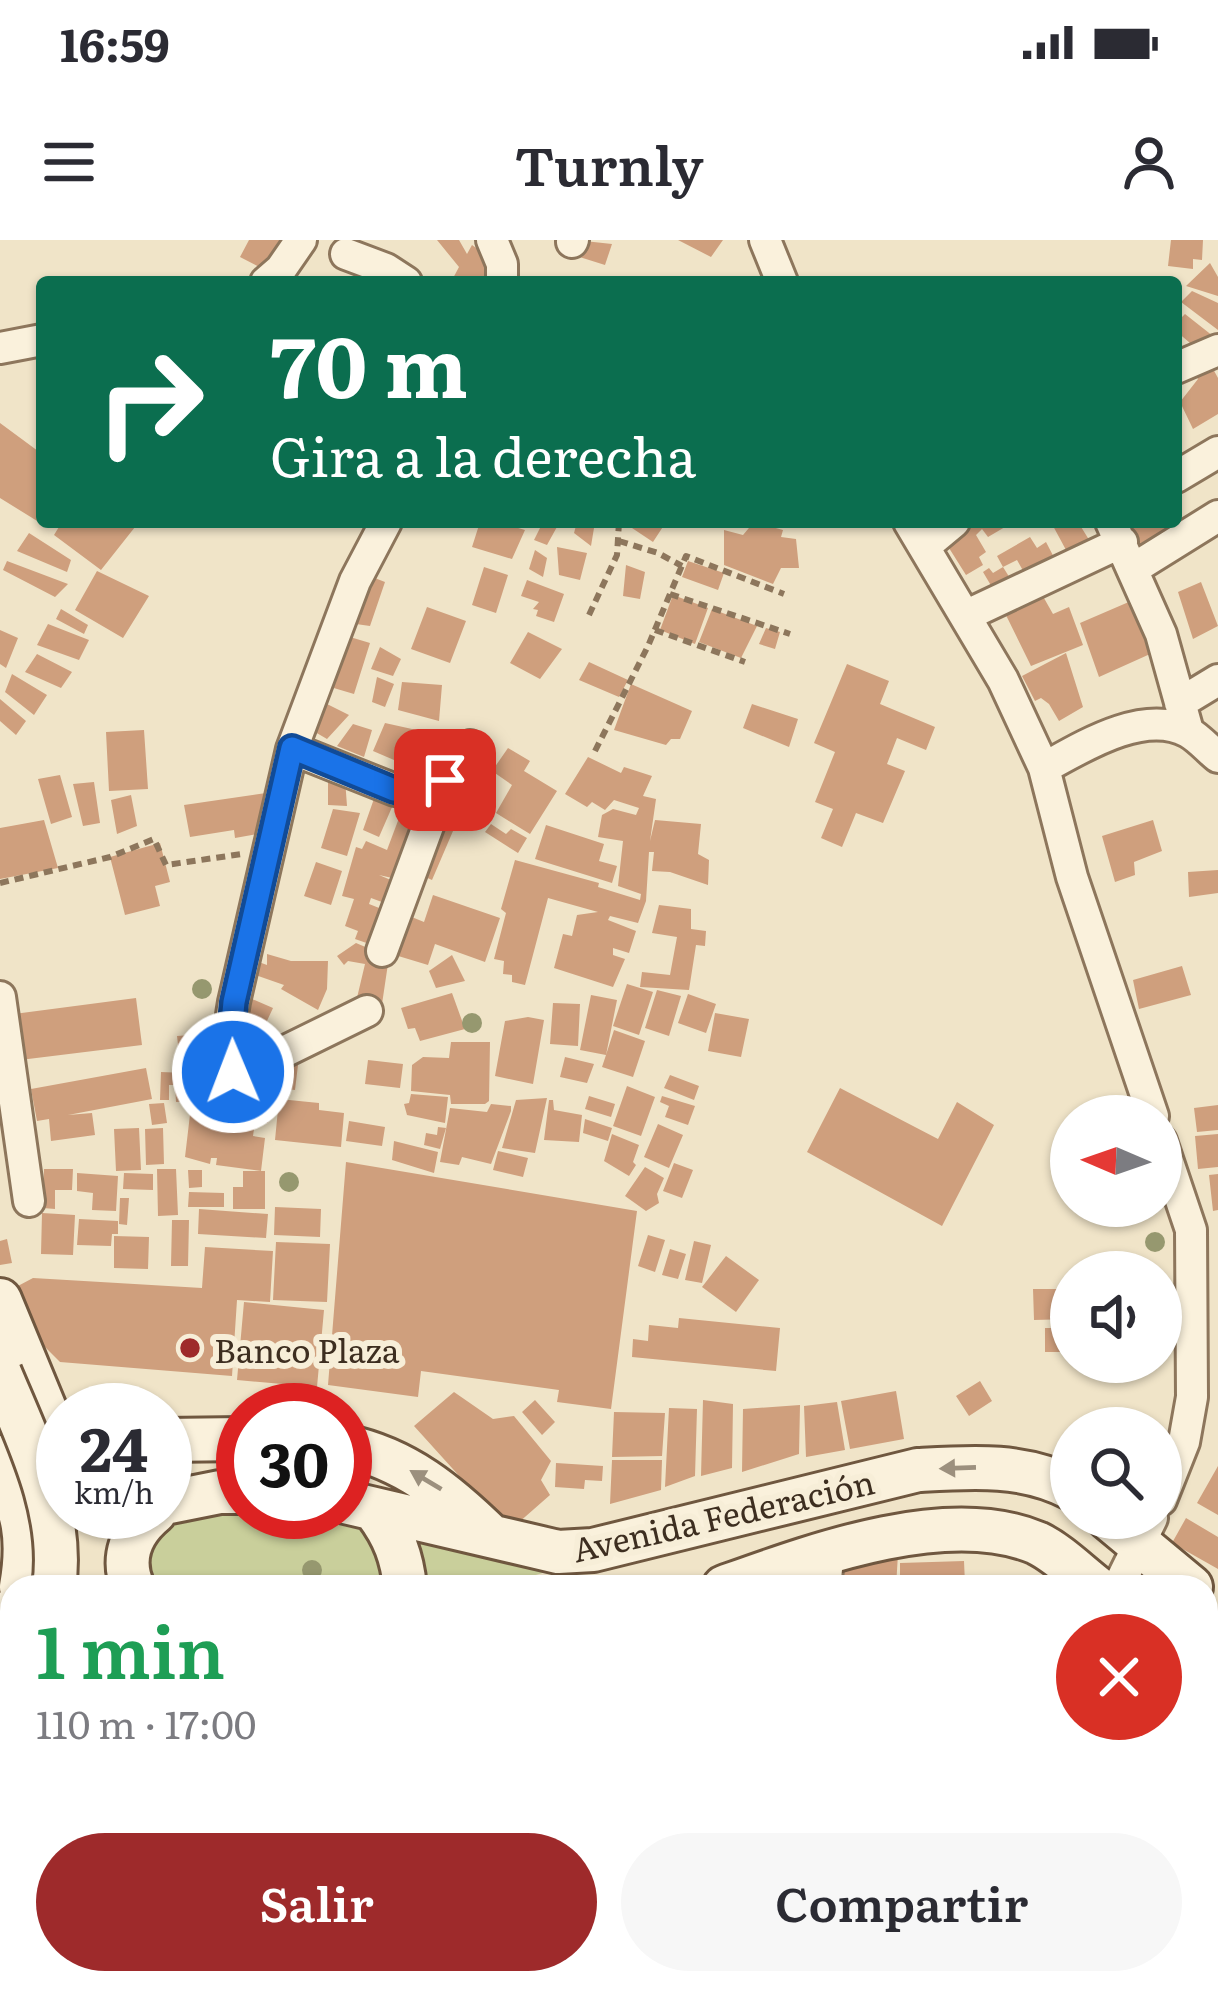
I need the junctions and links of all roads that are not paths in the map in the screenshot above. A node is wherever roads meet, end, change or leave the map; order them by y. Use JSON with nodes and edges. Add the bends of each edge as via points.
{"nodes":[{"id":1,"x":301,"y":240,"type":"edge"},
{"id":2,"x":492,"y":240,"type":"edge"},
{"id":3,"x":765,"y":240,"type":"edge"},
{"id":4,"x":346,"y":254,"type":"dead end"},
{"id":5,"x":273,"y":276,"type":"edge"},
{"id":6,"x":397,"y":276,"type":"edge"},
{"id":7,"x":502,"y":276,"type":"edge"},
{"id":8,"x":780,"y":276,"type":"edge"},
{"id":9,"x":36,"y":341,"type":"edge"},
{"id":10,"x":0,"y":348,"type":"edge"},
{"id":11,"x":1218,"y":350,"type":"edge"},
{"id":12,"x":1182,"y":365,"type":"edge"},
{"id":13,"x":1218,"y":452,"type":"edge"},
{"id":14,"x":1182,"y":473,"type":"edge"},
{"id":15,"x":1218,"y":516,"type":"edge"},
{"id":16,"x":1182,"y":526,"type":"edge"},
{"id":17,"x":383,"y":528,"type":"edge"},
{"id":18,"x":1177,"y":528,"type":"edge"},
{"id":19,"x":917,"y":535,"type":"edge"},
{"id":20,"x":1122,"y":544,"type":"edge"},
{"id":21,"x":965,"y":616,"type":"junction"},
{"id":22,"x":1218,"y":680,"type":"edge"},
{"id":23,"x":1184,"y":717,"type":"junction"},
{"id":24,"x":470,"y":746,"type":"dead end"},
{"id":25,"x":292,"y":748,"type":"junction"},
{"id":26,"x":1218,"y":757,"type":"edge"},
{"id":27,"x":1044,"y":768,"type":"junction"},
{"id":28,"x":445,"y":780,"type":"junction"},
{"id":29,"x":382,"y":951,"type":"dead end"},
{"id":30,"x":0,"y":997,"type":"edge"},
{"id":31,"x":367,"y":1011,"type":"dead end"},
{"id":32,"x":1146,"y":1095,"type":"edge"},
{"id":33,"x":29,"y":1201,"type":"dead end"},
{"id":34,"x":1182,"y":1203,"type":"edge"},
{"id":35,"x":0,"y":1300,"type":"edge"},
{"id":36,"x":0,"y":1372,"type":"edge"},
{"id":37,"x":38,"y":1383,"type":"edge"},
{"id":38,"x":1205,"y":1396,"type":"edge"},
{"id":39,"x":1182,"y":1447,"type":"edge"},
{"id":40,"x":372,"y":1454,"type":"edge"},
{"id":41,"x":0,"y":1457,"type":"edge"},
{"id":42,"x":1050,"y":1480,"type":"edge"},
{"id":43,"x":372,"y":1510,"type":"edge"},
{"id":44,"x":372,"y":1517,"type":"edge"},
{"id":45,"x":36,"y":1518,"type":"edge"},
{"id":46,"x":25,"y":1520,"type":"junction"},
{"id":47,"x":492,"y":1537,"type":"junction"},
{"id":48,"x":75,"y":1539,"type":"edge"},
{"id":49,"x":133,"y":1539,"type":"edge"},
{"id":50,"x":1131,"y":1539,"type":"edge"},
{"id":51,"x":1146,"y":1539,"type":"edge"},
{"id":52,"x":827,"y":1569,"type":"edge"},
{"id":53,"x":22,"y":1575,"type":"edge"},
{"id":54,"x":56,"y":1575,"type":"edge"},
{"id":55,"x":73,"y":1575,"type":"edge"},
{"id":56,"x":131,"y":1575,"type":"edge"},
{"id":57,"x":404,"y":1575,"type":"edge"},
{"id":58,"x":793,"y":1575,"type":"edge"},
{"id":59,"x":1080,"y":1575,"type":"edge"},
{"id":60,"x":1121,"y":1575,"type":"edge"},
{"id":61,"x":1180,"y":1575,"type":"edge"}],
"edges":[{"from":1,"to":5,"type":"street"},
{"from":2,"to":7,"type":"street"},
{"from":3,"to":8,"type":"street"},
{"from":4,"to":6,"type":"street"},
{"from":9,"to":10,"type":"street"},
{"from":11,"to":12,"type":"street"},
{"from":13,"to":14,"type":"street"},
{"from":15,"to":16,"type":"street"},
{"from":17,"to":25,"type":"street"},
{"from":18,"to":20,"type":"street"},
{"from":19,"to":21,"type":"street"},
{"from":20,"to":21,"type":"street"},
{"from":20,"to":23,"type":"street","via":[[1161,634]]},
{"from":21,"to":27,"type":"street"},
{"from":22,"to":23,"type":"street"},
{"from":23,"to":26,"type":"street"},
{"from":23,"to":27,"type":"street","via":[[1111,732]]},
{"from":24,"to":28,"type":"street"},
{"from":25,"to":28,"type":"street","via":[[394,790]]},
{"from":25,"to":31,"type":"street","via":[[234,1002],[233,1072],[240,1078]]},
{"from":27,"to":32,"type":"street"},
{"from":28,"to":29,"type":"street"},
{"from":30,"to":33,"type":"street"},
{"from":34,"to":38,"type":"street"},
{"from":35,"to":37,"type":"street"},
{"from":36,"to":54,"type":"street","bridge":true,"via":[[52,1520]]},
{"from":38,"to":39,"type":"street"},
{"from":47,"to":40,"type":"street","one_way":true,"via":[[442,1489]]},
{"from":41,"to":46,"type":"street"},
{"from":42,"to":47,"type":"street","name":"Avenida Federación","one_way":true,"via":[[1025,1470],[918,1470],[593,1550],[558,1552]]},
{"from":43,"to":47,"type":"street","name":"Avenida Federación"},
{"from":44,"to":57,"type":"street","via":[[394,1538]]},
{"from":45,"to":46,"type":"street"},
{"from":46,"to":53,"type":"street"},
{"from":48,"to":55,"type":"street"},
{"from":49,"to":56,"type":"street"},
{"from":50,"to":60,"type":"street"},
{"from":51,"to":61,"type":"street"},
{"from":52,"to":58,"type":"street","name":"Avenida Federación"},
{"from":52,"to":59,"type":"street","name":"Avenida Federación","via":[[923,1533],[989,1532],[1042,1546]]}]}
